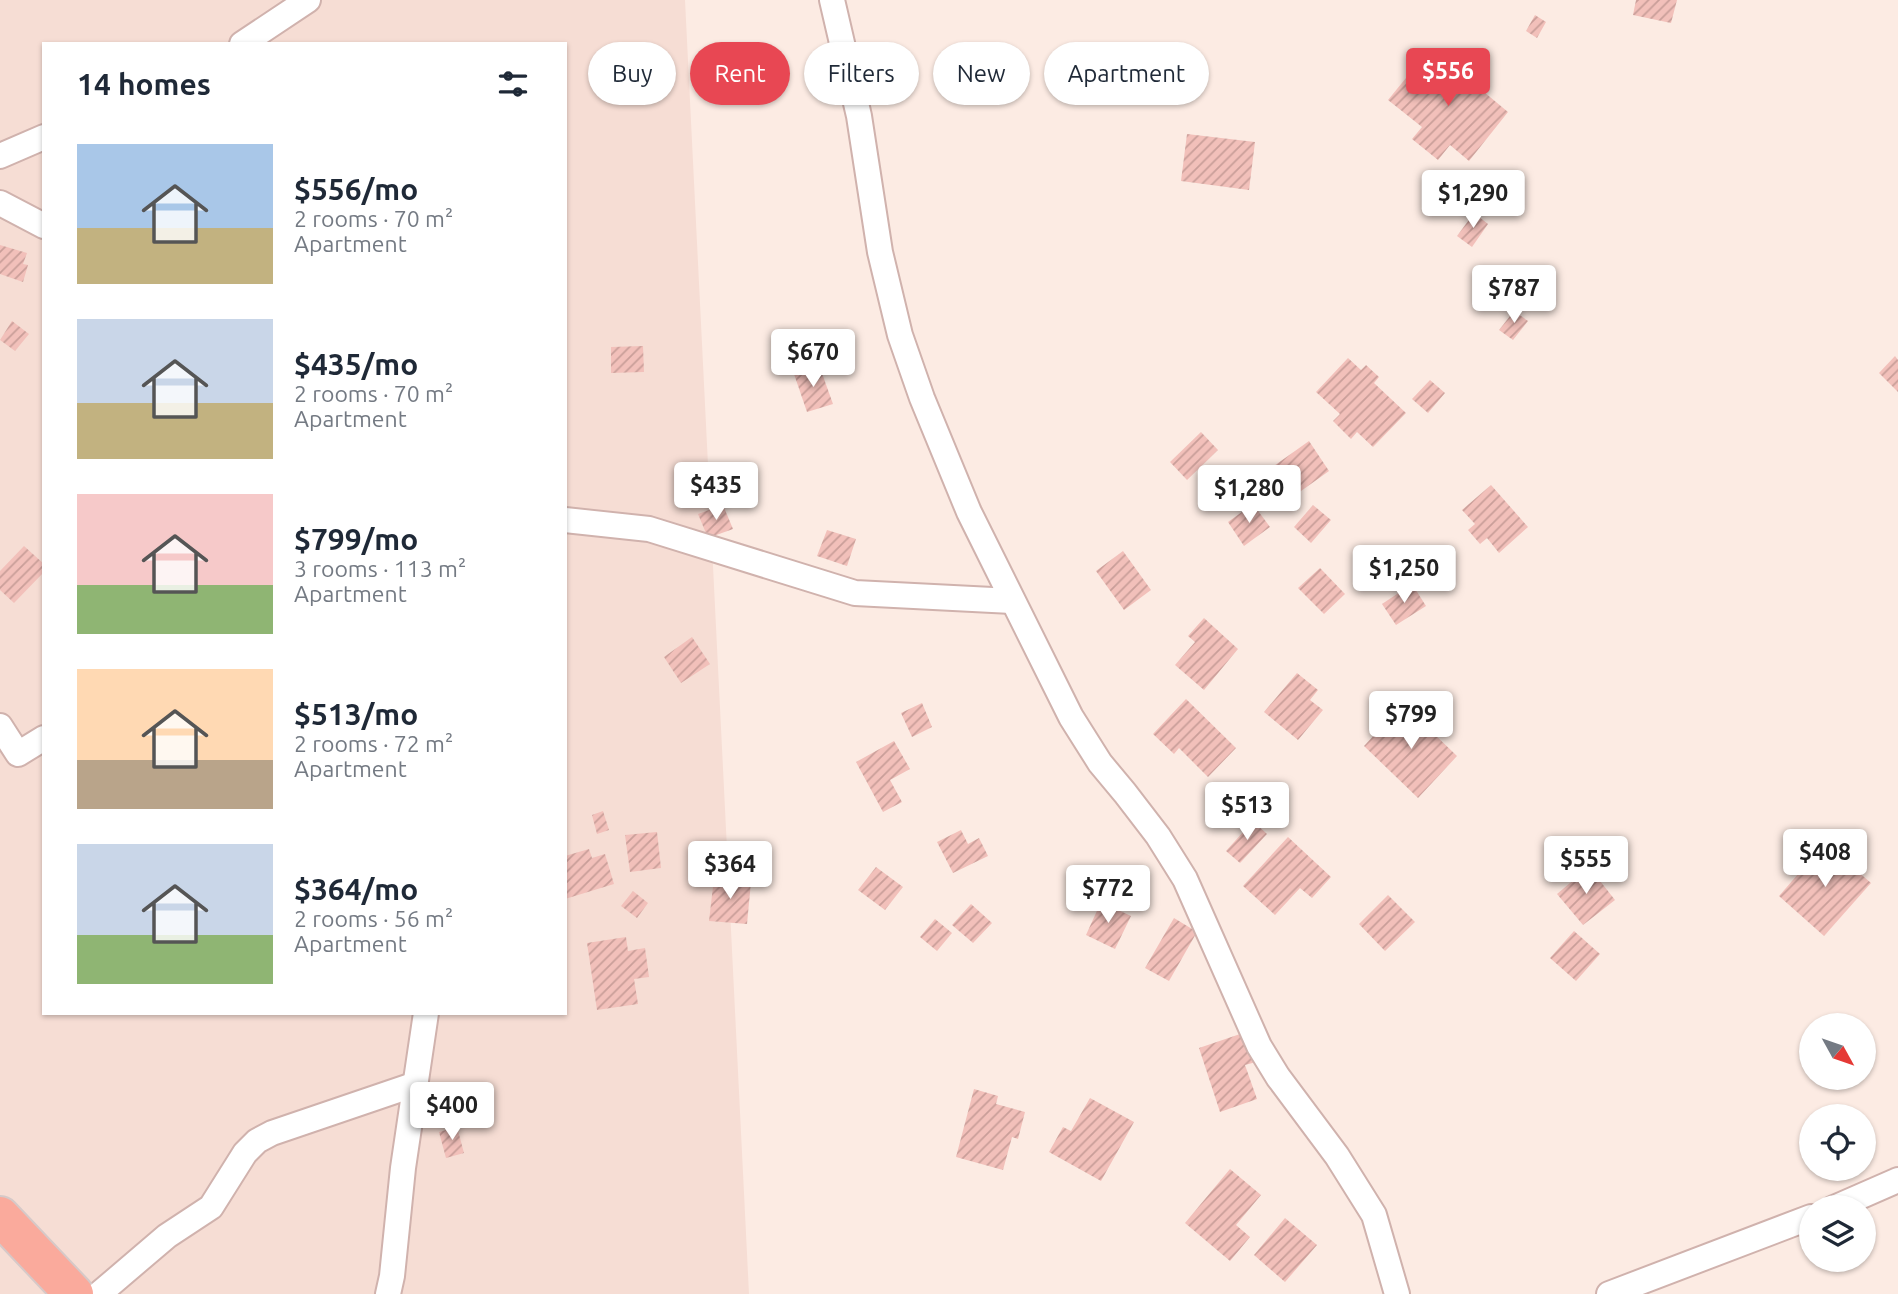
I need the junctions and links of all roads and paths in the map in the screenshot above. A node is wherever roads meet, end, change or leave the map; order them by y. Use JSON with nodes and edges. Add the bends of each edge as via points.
{"nodes":[{"id":1,"x":308,"y":0,"type":"edge"},
{"id":2,"x":832,"y":0,"type":"edge"},
{"id":3,"x":245,"y":42,"type":"edge"},
{"id":4,"x":42,"y":138,"type":"edge"},
{"id":5,"x":0,"y":156,"type":"edge"},
{"id":6,"x":0,"y":203,"type":"edge"},
{"id":7,"x":42,"y":225,"type":"edge"},
{"id":8,"x":567,"y":520,"type":"edge"},
{"id":9,"x":1012,"y":601,"type":"junction"},
{"id":10,"x":0,"y":726,"type":"edge"},
{"id":11,"x":42,"y":739,"type":"edge"},
{"id":12,"x":426,"y":1015,"type":"edge"},
{"id":13,"x":416,"y":1084,"type":"junction"},
{"id":14,"x":1898,"y":1180,"type":"edge"},
{"id":15,"x":1864,"y":1195,"type":"edge"},
{"id":16,"x":0,"y":1216,"type":"edge"},
{"id":17,"x":1799,"y":1222,"type":"edge"},
{"id":18,"x":74,"y":1294,"type":"edge"},
{"id":19,"x":99,"y":1294,"type":"edge"},
{"id":20,"x":388,"y":1294,"type":"edge"},
{"id":21,"x":1397,"y":1294,"type":"edge"},
{"id":22,"x":1609,"y":1294,"type":"edge"}],
"edges":[{"from":1,"to":3,"type":"street"},
{"from":2,"to":9,"type":"street","via":[[900,335],[969,512]]},
{"from":4,"to":5,"type":"street"},
{"from":6,"to":7,"type":"street"},
{"from":8,"to":9,"type":"street","via":[[649,529],[855,593]]},
{"from":9,"to":21,"type":"street","via":[[1071,718],[1185,879],[1259,1046],[1374,1215]]},
{"from":10,"to":11,"type":"street","via":[[18,754]]},
{"from":12,"to":13,"type":"street"},
{"from":13,"to":19,"type":"street","via":[[257,1141],[211,1207],[167,1236]]},
{"from":13,"to":20,"type":"street"},
{"from":14,"to":15,"type":"street"},
{"from":16,"to":18,"type":"highway"},
{"from":17,"to":22,"type":"street"}]}
